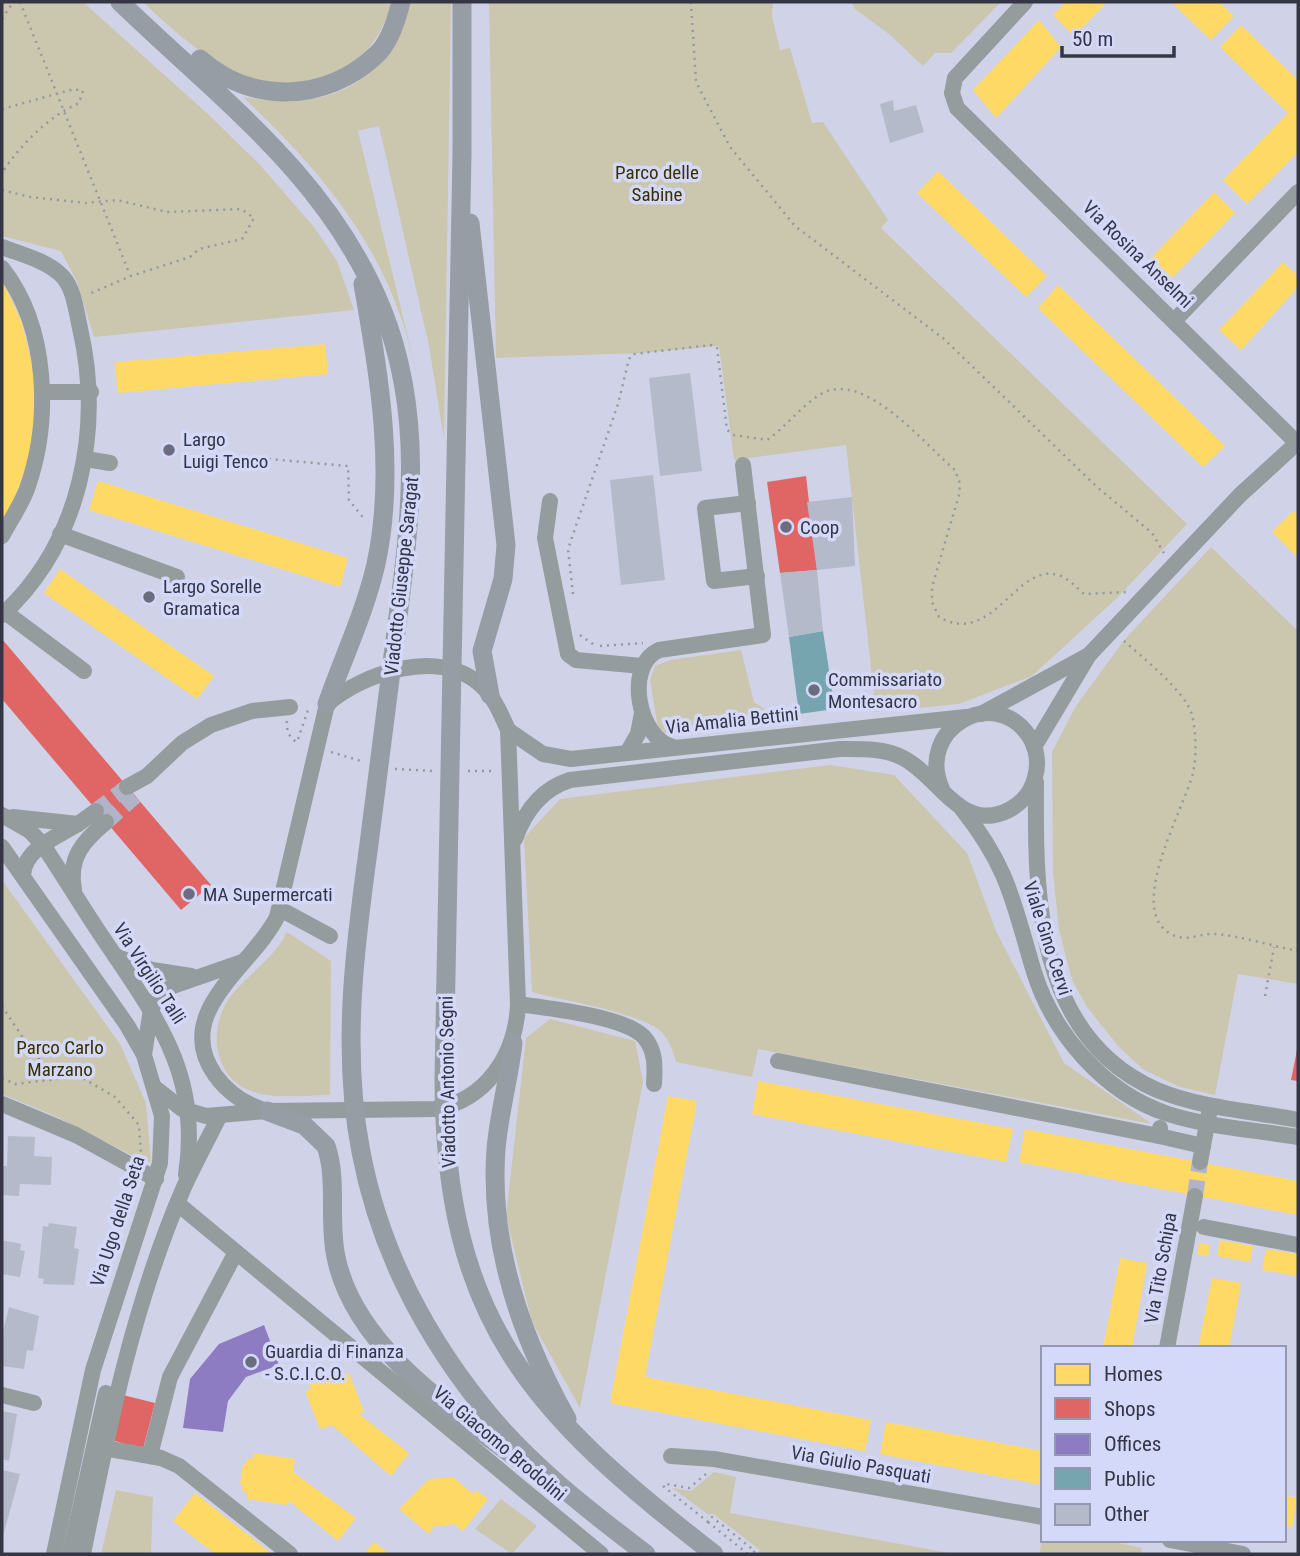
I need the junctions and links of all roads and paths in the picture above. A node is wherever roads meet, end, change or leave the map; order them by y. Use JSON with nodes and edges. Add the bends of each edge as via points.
{"nodes":[{"id":1,"x":13,"y":2,"type":"edge"},
{"id":2,"x":20,"y":2,"type":"edge"},
{"id":3,"x":120,"y":2,"type":"edge"},
{"id":4,"x":401,"y":2,"type":"edge"},
{"id":5,"x":462,"y":2,"type":"edge"},
{"id":6,"x":691,"y":2,"type":"edge"},
{"id":7,"x":1025,"y":2,"type":"edge"},
{"id":8,"x":2,"y":19,"type":"edge"},
{"id":9,"x":138,"y":19,"type":"junction"},
{"id":10,"x":59,"y":93,"type":"junction"},
{"id":11,"x":2,"y":109,"type":"edge"},
{"id":12,"x":65,"y":109,"type":"junction"},
{"id":13,"x":462,"y":154,"type":"junction"},
{"id":14,"x":2,"y":161,"type":"edge"},
{"id":15,"x":3,"y":171,"type":"edge"},
{"id":16,"x":2,"y":190,"type":"edge"},
{"id":17,"x":1298,"y":192,"type":"edge"},
{"id":18,"x":102,"y":201,"type":"junction"},
{"id":19,"x":2,"y":247,"type":"edge"},
{"id":20,"x":358,"y":259,"type":"junction"},
{"id":21,"x":2,"y":268,"type":"edge"},
{"id":22,"x":131,"y":276,"type":"junction"},
{"id":23,"x":73,"y":301,"type":"junction"},
{"id":24,"x":1175,"y":320,"type":"junction"},
{"id":25,"x":43,"y":392,"type":"junction"},
{"id":26,"x":90,"y":392,"type":"junction"},
{"id":27,"x":1298,"y":444,"type":"edge"},
{"id":28,"x":213,"y":454,"type":"dead end"},
{"id":29,"x":86,"y":459,"type":"junction"},
{"id":30,"x":110,"y":463,"type":"dead end"},
{"id":31,"x":743,"y":465,"type":"dead end"},
{"id":32,"x":550,"y":500,"type":"dead end"},
{"id":33,"x":748,"y":503,"type":"junction"},
{"id":34,"x":363,"y":530,"type":"dead end"},
{"id":35,"x":60,"y":534,"type":"junction"},
{"id":36,"x":2,"y":536,"type":"edge"},
{"id":37,"x":1164,"y":552,"type":"dead end"},
{"id":38,"x":757,"y":576,"type":"junction"},
{"id":39,"x":177,"y":577,"type":"dead end"},
{"id":40,"x":1130,"y":592,"type":"dead end"},
{"id":41,"x":574,"y":602,"type":"dead end"},
{"id":42,"x":3,"y":613,"type":"edge"},
{"id":43,"x":577,"y":629,"type":"dead end"},
{"id":44,"x":1124,"y":641,"type":"dead end"},
{"id":45,"x":666,"y":649,"type":"junction"},
{"id":46,"x":1089,"y":655,"type":"junction"},
{"id":47,"x":642,"y":666,"type":"junction"},
{"id":48,"x":84,"y":671,"type":"dead end"},
{"id":49,"x":490,"y":695,"type":"junction"},
{"id":50,"x":318,"y":706,"type":"junction"},
{"id":51,"x":290,"y":707,"type":"joint"},
{"id":52,"x":643,"y":710,"type":"junction"},
{"id":53,"x":974,"y":716,"type":"junction"},
{"id":54,"x":508,"y":730,"type":"junction"},
{"id":55,"x":675,"y":747,"type":"junction"},
{"id":56,"x":1034,"y":747,"type":"junction"},
{"id":57,"x":316,"y":748,"type":"junction"},
{"id":58,"x":627,"y":753,"type":"junction"},
{"id":59,"x":363,"y":762,"type":"dead end"},
{"id":60,"x":404,"y":771,"type":"dead end"},
{"id":61,"x":440,"y":771,"type":"dead end"},
{"id":62,"x":467,"y":771,"type":"dead end"},
{"id":63,"x":500,"y":771,"type":"dead end"},
{"id":64,"x":1037,"y":773,"type":"junction"},
{"id":65,"x":942,"y":789,"type":"junction"},
{"id":66,"x":131,"y":792,"type":"tunnel mouth"},
{"id":67,"x":962,"y":809,"type":"junction"},
{"id":68,"x":5,"y":816,"type":"edge"},
{"id":69,"x":78,"y":824,"type":"junction"},
{"id":70,"x":513,"y":843,"type":"junction"},
{"id":71,"x":43,"y":845,"type":"junction"},
{"id":72,"x":2,"y":847,"type":"edge"},
{"id":73,"x":23,"y":875,"type":"junction"},
{"id":74,"x":76,"y":898,"type":"junction"},
{"id":75,"x":280,"y":909,"type":"junction"},
{"id":76,"x":330,"y":936,"type":"dead end"},
{"id":77,"x":1274,"y":946,"type":"junction"},
{"id":78,"x":1298,"y":951,"type":"edge"},
{"id":79,"x":114,"y":955,"type":"junction"},
{"id":80,"x":245,"y":961,"type":"junction"},
{"id":81,"x":204,"y":975,"type":"junction"},
{"id":82,"x":1265,"y":996,"type":"dead end"},
{"id":83,"x":519,"y":1004,"type":"junction"},
{"id":84,"x":2,"y":1006,"type":"edge"},
{"id":85,"x":151,"y":1009,"type":"junction"},
{"id":86,"x":513,"y":1043,"type":"junction"},
{"id":87,"x":144,"y":1055,"type":"junction"},
{"id":88,"x":778,"y":1061,"type":"dead end"},
{"id":89,"x":2,"y":1079,"type":"edge"},
{"id":90,"x":57,"y":1079,"type":"junction"},
{"id":91,"x":653,"y":1084,"type":"dead end"},
{"id":92,"x":154,"y":1087,"type":"junction"},
{"id":93,"x":2,"y":1104,"type":"edge"},
{"id":94,"x":1210,"y":1104,"type":"junction"},
{"id":95,"x":267,"y":1111,"type":"junction"},
{"id":96,"x":1162,"y":1112,"type":"junction"},
{"id":97,"x":189,"y":1113,"type":"junction"},
{"id":98,"x":220,"y":1115,"type":"junction"},
{"id":99,"x":1298,"y":1120,"type":"edge"},
{"id":100,"x":1208,"y":1122,"type":"junction"},
{"id":101,"x":1159,"y":1136,"type":"junction"},
{"id":102,"x":1298,"y":1137,"type":"edge"},
{"id":103,"x":145,"y":1162,"type":"dead end"},
{"id":104,"x":156,"y":1179,"type":"junction"},
{"id":105,"x":181,"y":1196,"type":"junction"},
{"id":106,"x":1195,"y":1196,"type":"tunnel mouth"},
{"id":107,"x":1204,"y":1227,"type":"dead end"},
{"id":108,"x":1298,"y":1244,"type":"edge"},
{"id":109,"x":236,"y":1252,"type":"junction"},
{"id":110,"x":139,"y":1314,"type":"junction"},
{"id":111,"x":107,"y":1326,"type":"junction"},
{"id":112,"x":1167,"y":1346,"type":"edge"},
{"id":113,"x":2,"y":1395,"type":"edge"},
{"id":114,"x":34,"y":1403,"type":"dead end"},
{"id":115,"x":96,"y":1425,"type":"junction"},
{"id":116,"x":582,"y":1444,"type":"junction"},
{"id":117,"x":104,"y":1448,"type":"junction"},
{"id":118,"x":150,"y":1455,"type":"junction"},
{"id":119,"x":671,"y":1456,"type":"dead end"},
{"id":120,"x":714,"y":1459,"type":"junction"},
{"id":121,"x":569,"y":1492,"type":"junction"},
{"id":122,"x":1041,"y":1517,"type":"edge"},
{"id":123,"x":708,"y":1522,"type":"junction"},
{"id":124,"x":1180,"y":1542,"type":"edge"},
{"id":125,"x":54,"y":1554,"type":"edge"},
{"id":126,"x":69,"y":1554,"type":"edge"},
{"id":127,"x":83,"y":1554,"type":"edge"},
{"id":128,"x":290,"y":1554,"type":"edge"},
{"id":129,"x":601,"y":1554,"type":"edge"},
{"id":130,"x":646,"y":1554,"type":"edge"},
{"id":131,"x":714,"y":1554,"type":"edge"},
{"id":132,"x":750,"y":1554,"type":"edge"},
{"id":133,"x":1243,"y":1554,"type":"edge"}],
"edges":[{"from":1,"to":8,"type":"path"},
{"from":2,"to":10,"type":"path"},
{"from":3,"to":9,"type":"main road","name":"Viadotto Giuseppe Saragat"},
{"from":4,"to":9,"type":"main road","via":[[377,55],[330,84],[292,92],[262,91],[229,80],[173,37]]},
{"from":5,"to":13,"type":"main road"},
{"from":6,"to":37,"type":"path","via":[[696,82],[730,147],[795,226],[944,339],[1096,486],[1152,533]]},
{"from":7,"to":24,"type":"street","name":"Via Rosina Anselmi","via":[[958,74],[952,93],[959,111]]},
{"from":9,"to":20,"type":"main road","name":"Viadotto Giuseppe Saragat","via":[[291,165],[328,209]]},
{"from":10,"to":11,"type":"path"},
{"from":10,"to":12,"type":"path"},
{"from":10,"to":12,"type":"path","via":[[82,88],[79,103]]},
{"from":12,"to":15,"type":"path"},
{"from":12,"to":18,"type":"path"},
{"from":13,"to":49,"type":"main road","via":[[506,545],[504,573],[482,650]]},
{"from":13,"to":116,"type":"main road","name":"Viadotto Antonio Segni","via":[[444,1125],[451,1191],[464,1251],[480,1295],[510,1355],[542,1402]]},
{"from":14,"to":15,"type":"path"},
{"from":16,"to":18,"type":"path","via":[[30,197]]},
{"from":17,"to":24,"type":"street"},
{"from":18,"to":22,"type":"path"},
{"from":18,"to":22,"type":"path","via":[[167,212],[241,209],[254,218],[242,239],[199,249],[190,257]]},
{"from":19,"to":23,"type":"street","via":[[61,274]]},
{"from":20,"to":50,"type":"main road","via":[[383,426],[385,499],[372,578]]},
{"from":20,"to":121,"type":"main road","name":"Viadotto Giuseppe Saragat","via":[[393,340],[410,427],[412,496],[352,992],[353,1094],[363,1165],[393,1260],[429,1331],[481,1405]]},
{"from":21,"to":25,"type":"street","via":[[27,316]]},
{"from":22,"to":23,"type":"path"},
{"from":23,"to":26,"type":"street"},
{"from":24,"to":27,"type":"street","name":"Via Rosina Anselmi"},
{"from":25,"to":26,"type":"street"},
{"from":25,"to":36,"type":"street","via":[[41,436],[26,490]]},
{"from":26,"to":29,"type":"street"},
{"from":27,"to":46,"type":"street","name":"Via Amalia Bettini","via":[[1240,495]]},
{"from":28,"to":34,"type":"path","via":[[348,466],[349,500],[365,519]]},
{"from":29,"to":30,"type":"street"},
{"from":29,"to":35,"type":"street"},
{"from":31,"to":33,"type":"street"},
{"from":32,"to":47,"type":"street","via":[[545,538],[568,654],[576,660]]},
{"from":33,"to":38,"type":"street"},
{"from":33,"to":38,"type":"street","via":[[705,508],[714,581]]},
{"from":35,"to":39,"type":"street"},
{"from":35,"to":42,"type":"street","via":[[32,580]]},
{"from":38,"to":45,"type":"street","via":[[763,635]]},
{"from":40,"to":41,"type":"path","via":[[1084,594],[1061,576],[1047,574],[971,623],[958,625],[939,617],[932,587],[959,495],[955,470],[880,402],[852,390],[835,389],[819,395],[767,440],[729,433],[717,348],[712,345],[630,356],[568,549]]},
{"from":42,"to":48,"type":"street"},
{"from":43,"to":45,"type":"path","via":[[584,640],[596,646],[665,640]]},
{"from":44,"to":77,"type":"path","via":[[1187,703],[1195,737],[1192,776],[1156,874],[1154,909],[1159,922],[1175,937],[1215,934]]},
{"from":45,"to":47,"type":"street","via":[[651,655]]},
{"from":46,"to":53,"type":"street","name":"Via Amalia Bettini"},
{"from":46,"to":56,"type":"street","name":"Via Amalia Bettini"},
{"from":47,"to":52,"type":"street"},
{"from":49,"to":50,"type":"street","via":[[461,673],[418,668],[372,677]]},
{"from":49,"to":54,"type":"street"},
{"from":50,"to":51,"type":"path","via":[[297,742],[286,729]]},
{"from":50,"to":57,"type":"street"},
{"from":51,"to":66,"type":"street","via":[[252,711],[211,725],[182,743]]},
{"from":52,"to":55,"type":"street","via":[[654,736]]},
{"from":52,"to":58,"type":"street","via":[[638,734]]},
{"from":53,"to":55,"type":"street","name":"Via Amalia Bettini"},
{"from":53,"to":56,"type":"street","via":[[994,714],[1012,721]]},
{"from":53,"to":65,"type":"street","via":[[951,729],[939,747],[936,768]]},
{"from":54,"to":58,"type":"street","name":"Via Amalia Bettini","via":[[533,750],[557,758]]},
{"from":54,"to":70,"type":"street"},
{"from":55,"to":58,"type":"street","name":"Via Amalia Bettini"},
{"from":56,"to":64,"type":"street"},
{"from":57,"to":59,"type":"path"},
{"from":57,"to":75,"type":"street"},
{"from":60,"to":61,"type":"path"},
{"from":62,"to":63,"type":"path"},
{"from":64,"to":67,"type":"street","via":[[1028,793],[1009,810],[981,815]]},
{"from":64,"to":94,"type":"street","name":"Viale Gino Cervi","via":[[1044,933],[1062,998],[1090,1037],[1125,1072],[1164,1092]]},
{"from":65,"to":67,"type":"street"},
{"from":65,"to":70,"type":"street","via":[[904,758],[858,749],[579,778],[556,785],[537,800]]},
{"from":67,"to":96,"type":"street","name":"Viale Gino Cervi","via":[[989,845],[1011,887],[1039,986],[1060,1028],[1104,1075]]},
{"from":68,"to":69,"type":"street"},
{"from":68,"to":71,"type":"street","name":"Via Virgilio Talli"},
{"from":69,"to":71,"type":"street"},
{"from":69,"to":74,"type":"street","via":[[101,816],[76,856],[72,877]]},
{"from":70,"to":83,"type":"street"},
{"from":71,"to":73,"type":"street","via":[[26,861]]},
{"from":71,"to":74,"type":"street","name":"Via Virgilio Talli"},
{"from":72,"to":73,"type":"street"},
{"from":73,"to":87,"type":"street"},
{"from":74,"to":79,"type":"street","name":"Via Virgilio Talli"},
{"from":75,"to":76,"type":"street"},
{"from":75,"to":80,"type":"street"},
{"from":77,"to":78,"type":"path"},
{"from":77,"to":82,"type":"path"},
{"from":79,"to":81,"type":"street","via":[[162,972]]},
{"from":79,"to":85,"type":"street","name":"Via Virgilio Talli"},
{"from":80,"to":81,"type":"street"},
{"from":80,"to":95,"type":"street","via":[[208,1009],[204,1048],[211,1069],[226,1088]]},
{"from":81,"to":85,"type":"street","via":[[169,988]]},
{"from":83,"to":86,"type":"street"},
{"from":83,"to":91,"type":"street","via":[[572,1011],[639,1033],[653,1055]]},
{"from":84,"to":90,"type":"path"},
{"from":85,"to":87,"type":"street"},
{"from":85,"to":97,"type":"street","name":"Via Virgilio Talli","via":[[180,1068]]},
{"from":86,"to":95,"type":"street","via":[[487,1082],[449,1106]]},
{"from":86,"to":116,"type":"main road","via":[[496,1149],[500,1241],[523,1321]]},
{"from":87,"to":92,"type":"street","name":"Via Ugo della Seta"},
{"from":88,"to":101,"type":"street"},
{"from":89,"to":90,"type":"path","via":[[15,1084]]},
{"from":90,"to":103,"type":"path","via":[[79,1076],[115,1097],[139,1125]]},
{"from":92,"to":97,"type":"street"},
{"from":92,"to":104,"type":"street","name":"Via Ugo della Seta","via":[[163,1129]]},
{"from":93,"to":104,"type":"street","via":[[76,1135]]},
{"from":94,"to":99,"type":"street","name":"Viale Gino Cervi"},
{"from":94,"to":100,"type":"street"},
{"from":95,"to":98,"type":"street"},
{"from":95,"to":121,"type":"main road","via":[[304,1125],[326,1146],[331,1226],[340,1274],[373,1337],[498,1444]]},
{"from":96,"to":100,"type":"street","name":"Viale Gino Cervi"},
{"from":96,"to":101,"type":"street"},
{"from":97,"to":98,"type":"street"},
{"from":97,"to":105,"type":"street","name":"Via Virgilio Talli","via":[[189,1151]]},
{"from":98,"to":105,"type":"street"},
{"from":100,"to":101,"type":"street","via":[[1202,1154]]},
{"from":100,"to":102,"type":"street","name":"Viale Gino Cervi"},
{"from":104,"to":111,"type":"street","name":"Via Ugo della Seta"},
{"from":105,"to":109,"type":"street","name":"Via Giacomo Brodolini"},
{"from":105,"to":110,"type":"street","name":"Via Ugo della Seta"},
{"from":106,"to":112,"type":"street","name":"Via Tito Schipa"},
{"from":107,"to":108,"type":"street"},
{"from":109,"to":118,"type":"street","via":[[170,1377]]},
{"from":109,"to":129,"type":"street","name":"Via Giacomo Brodolini"},
{"from":110,"to":115,"type":"street","name":"Via Ugo della Seta"},
{"from":110,"to":117,"type":"street","name":"Via Ugo della Seta"},
{"from":111,"to":115,"type":"street","name":"Via Ugo della Seta"},
{"from":111,"to":125,"type":"street","name":"Via Ugo della Seta","via":[[84,1406]]},
{"from":113,"to":114,"type":"street"},
{"from":115,"to":126,"type":"street","name":"Via Ugo della Seta"},
{"from":116,"to":131,"type":"main road","name":"Viadotto Antonio Segni"},
{"from":117,"to":118,"type":"street"},
{"from":117,"to":127,"type":"street","name":"Via Ugo della Seta"},
{"from":118,"to":128,"type":"street","via":[[185,1469]]},
{"from":119,"to":120,"type":"street","name":"Via Giulio Pasquati"},
{"from":120,"to":122,"type":"street","name":"Via Giulio Pasquati"},
{"from":120,"to":123,"type":"path","via":[[708,1472],[689,1488],[663,1486]]},
{"from":121,"to":130,"type":"main road"},
{"from":123,"to":132,"type":"path"},
{"from":123,"to":132,"type":"path","via":[[712,1517],[755,1551]]},
{"from":124,"to":133,"type":"street"}]}
